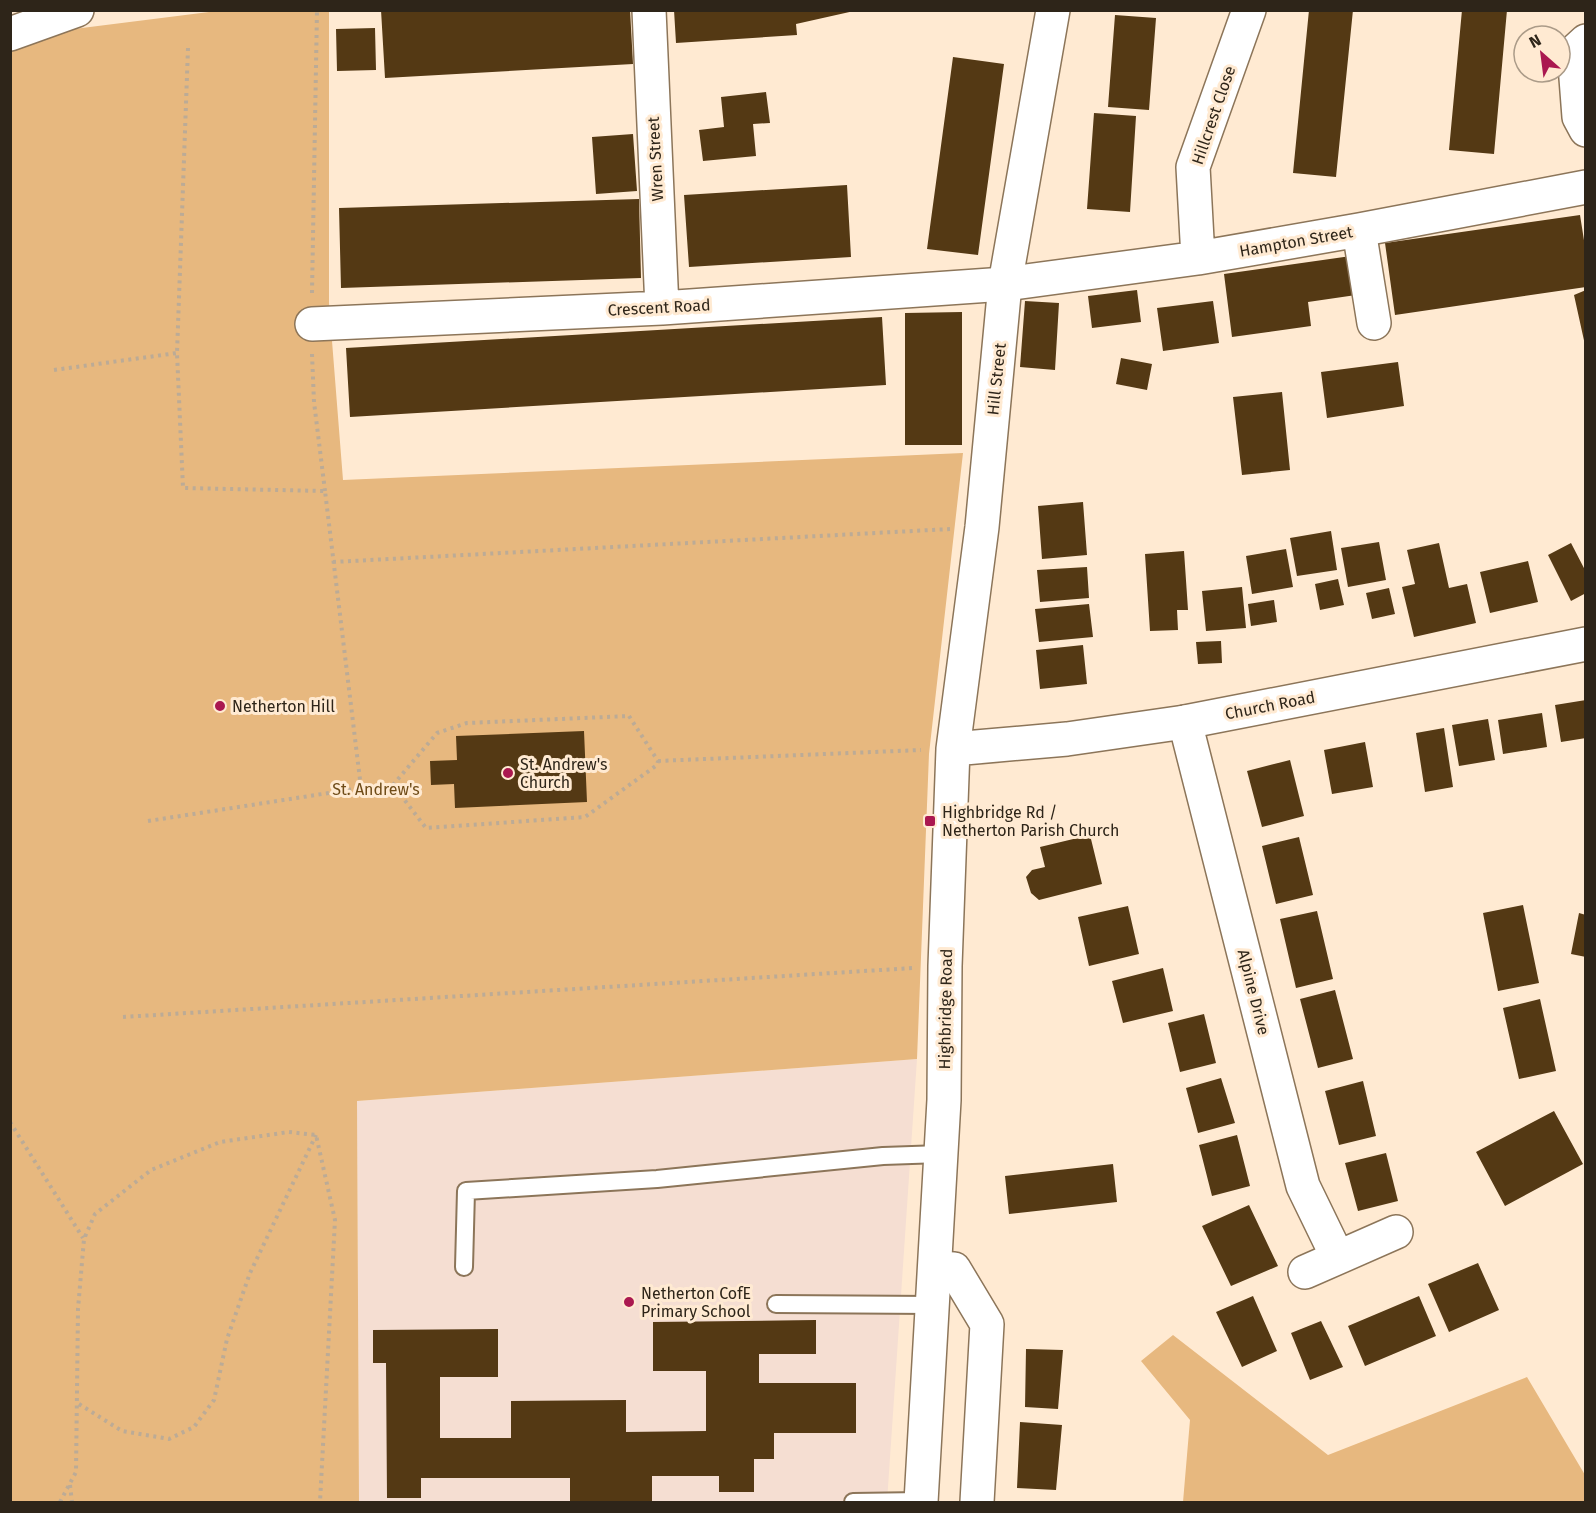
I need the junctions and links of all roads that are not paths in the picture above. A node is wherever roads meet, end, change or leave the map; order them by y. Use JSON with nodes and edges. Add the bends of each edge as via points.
{"nodes":[{"id":1,"x":77,"y":10,"type":"edge"},
{"id":2,"x":649,"y":10,"type":"edge"},
{"id":3,"x":1053,"y":10,"type":"edge"},
{"id":4,"x":1249,"y":10,"type":"edge"},
{"id":5,"x":10,"y":34,"type":"edge"},
{"id":6,"x":1586,"y":41,"type":"edge"},
{"id":7,"x":1586,"y":130,"type":"edge"},
{"id":8,"x":1586,"y":187,"type":"edge"},
{"id":9,"x":1359,"y":230,"type":"junction"},
{"id":10,"x":1198,"y":258,"type":"junction"},
{"id":11,"x":1005,"y":284,"type":"junction"},
{"id":12,"x":662,"y":308,"type":"junction"},
{"id":13,"x":1374,"y":323,"type":"dead end"},
{"id":14,"x":312,"y":324,"type":"road end"},
{"id":15,"x":1586,"y":644,"type":"edge"},
{"id":16,"x":1185,"y":722,"type":"junction"},
{"id":17,"x":953,"y":749,"type":"junction"},
{"id":18,"x":941,"y":1154,"type":"junction"},
{"id":19,"x":1396,"y":1232,"type":"dead end"},
{"id":20,"x":1337,"y":1256,"type":"junction"},
{"id":21,"x":464,"y":1267,"type":"dead end"},
{"id":22,"x":936,"y":1268,"type":"junction"},
{"id":23,"x":1305,"y":1272,"type":"dead end"},
{"id":24,"x":776,"y":1304,"type":"dead end"},
{"id":25,"x":933,"y":1305,"type":"junction"},
{"id":26,"x":921,"y":1502,"type":"edge"},
{"id":27,"x":853,"y":1503,"type":"edge"},
{"id":28,"x":977,"y":1503,"type":"edge"}],
"edges":[{"from":1,"to":5,"type":"street"},
{"from":2,"to":12,"type":"street","name":"Wren Street"},
{"from":3,"to":11,"type":"street","name":"Hill Street"},
{"from":4,"to":10,"type":"street","name":"Hillcrest Close","via":[[1193,167]]},
{"from":6,"to":7,"type":"street","via":[[1574,52],[1578,117]]},
{"from":8,"to":9,"type":"street","name":"Hampton Street"},
{"from":9,"to":10,"type":"street","name":"Hampton Street"},
{"from":9,"to":13,"type":"street"},
{"from":10,"to":11,"type":"street","name":"Hampton Street"},
{"from":11,"to":12,"type":"street","name":"Crescent Road"},
{"from":11,"to":17,"type":"street","name":"Hill Street","via":[[981,528]]},
{"from":12,"to":14,"type":"street","name":"Crescent Road"},
{"from":15,"to":16,"type":"street","name":"Church Road"},
{"from":16,"to":17,"type":"street","name":"Church Road","via":[[1067,739]]},
{"from":16,"to":20,"type":"street","name":"Alpine Drive","via":[[1303,1186]]},
{"from":17,"to":18,"type":"street","name":"Highbridge Road"},
{"from":18,"to":21,"type":"lane","via":[[466,1191]]},
{"from":18,"to":22,"type":"street","name":"Highbridge Road"},
{"from":19,"to":20,"type":"street"},
{"from":20,"to":23,"type":"street"},
{"from":22,"to":25,"type":"street","name":"Highbridge Road"},
{"from":22,"to":28,"type":"street","via":[[954,1269],[987,1324]]},
{"from":24,"to":25,"type":"lane"},
{"from":25,"to":26,"type":"street","name":"Highbridge Road"},
{"from":26,"to":27,"type":"lane"}]}
